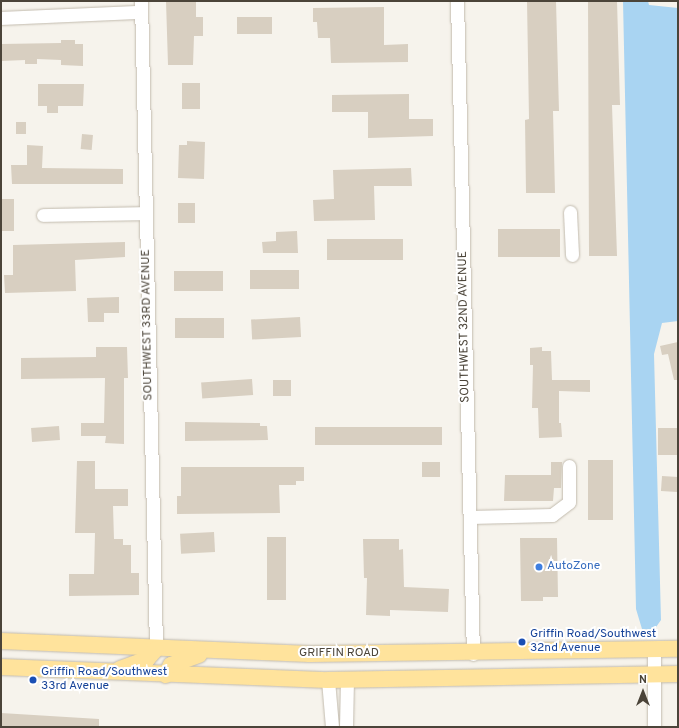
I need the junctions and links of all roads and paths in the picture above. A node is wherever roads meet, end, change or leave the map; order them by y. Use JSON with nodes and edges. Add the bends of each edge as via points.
{"nodes":[{"id":1,"x":458,"y":1,"type":"edge"},
{"id":2,"x":141,"y":6,"type":"edge"},
{"id":3,"x":1,"y":18,"type":"edge"},
{"id":4,"x":570,"y":212,"type":"dead end"},
{"id":5,"x":145,"y":214,"type":"junction"},
{"id":6,"x":43,"y":215,"type":"dead end"},
{"id":7,"x":572,"y":255,"type":"dead end"},
{"id":8,"x":569,"y":466,"type":"dead end"},
{"id":9,"x":470,"y":517,"type":"junction"},
{"id":10,"x":1,"y":641,"type":"edge"},
{"id":11,"x":156,"y":649,"type":"junction"},
{"id":12,"x":678,"y":649,"type":"edge"},
{"id":13,"x":654,"y":650,"type":"junction"},
{"id":14,"x":212,"y":652,"type":"junction"},
{"id":15,"x":473,"y":654,"type":"junction"},
{"id":16,"x":1,"y":667,"type":"edge"},
{"id":17,"x":105,"y":673,"type":"junction"},
{"id":18,"x":654,"y":674,"type":"junction"},
{"id":19,"x":678,"y":674,"type":"edge"},
{"id":20,"x":166,"y":675,"type":"junction"},
{"id":21,"x":411,"y":679,"type":"junction"},
{"id":22,"x":328,"y":680,"type":"junction"},
{"id":23,"x":347,"y":680,"type":"junction"},
{"id":24,"x":332,"y":727,"type":"edge"},
{"id":25,"x":346,"y":727,"type":"edge"},
{"id":26,"x":654,"y":727,"type":"edge"}],
"edges":[{"from":1,"to":9,"type":"street","name":"SOUTHWEST 32ND AVENUE"},
{"from":2,"to":3,"type":"street"},
{"from":2,"to":5,"type":"street","name":"SOUTHWEST 33RD AVENUE"},
{"from":4,"to":7,"type":"street"},
{"from":5,"to":6,"type":"street"},
{"from":5,"to":11,"type":"street","name":"SOUTHWEST 33RD AVENUE"},
{"from":8,"to":9,"type":"street","via":[[569,502],[552,514]]},
{"from":9,"to":15,"type":"street","name":"SOUTHWEST 32ND AVENUE"},
{"from":10,"to":11,"type":"main road","name":"GRIFFIN ROAD"},
{"from":11,"to":14,"type":"main road","name":"GRIFFIN ROAD"},
{"from":11,"to":17,"type":"main road","via":[[147,660],[139,664]]},
{"from":12,"to":13,"type":"main road","name":"GRIFFIN ROAD"},
{"from":13,"to":15,"type":"main road","name":"GRIFFIN ROAD"},
{"from":13,"to":18,"type":"street"},
{"from":14,"to":15,"type":"main road","name":"GRIFFIN ROAD"},
{"from":14,"to":20,"type":"main road","via":[[179,660],[171,665]]},
{"from":15,"to":21,"type":"main road","via":[[453,670]]},
{"from":16,"to":17,"type":"main road"},
{"from":17,"to":20,"type":"main road"},
{"from":18,"to":19,"type":"main road"},
{"from":18,"to":21,"type":"main road"},
{"from":18,"to":26,"type":"street"},
{"from":20,"to":22,"type":"main road"},
{"from":21,"to":23,"type":"main road"},
{"from":22,"to":23,"type":"main road"},
{"from":22,"to":24,"type":"street"},
{"from":23,"to":25,"type":"street"}]}
